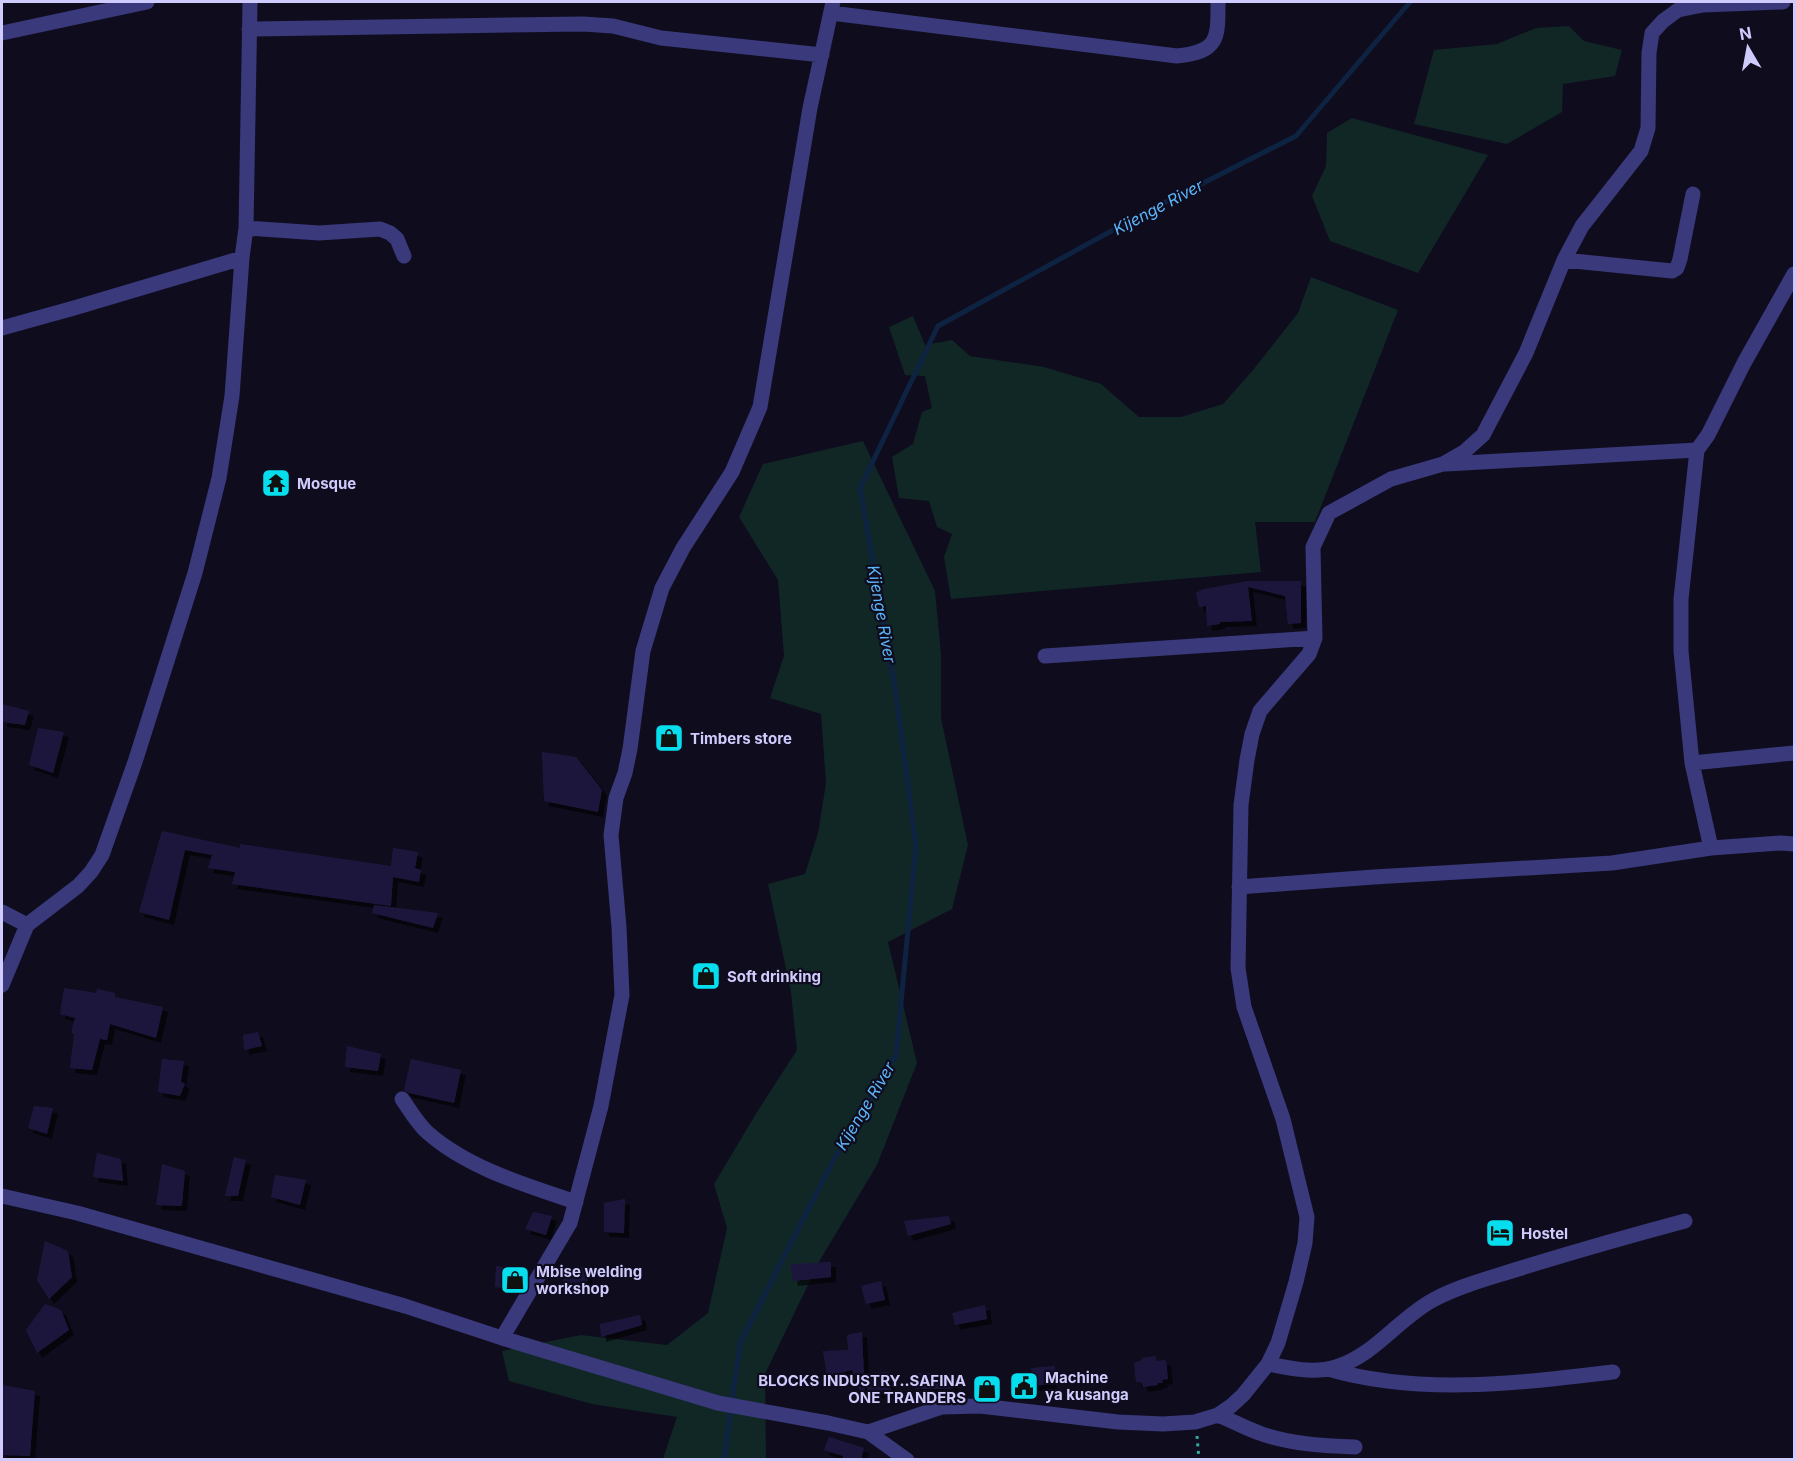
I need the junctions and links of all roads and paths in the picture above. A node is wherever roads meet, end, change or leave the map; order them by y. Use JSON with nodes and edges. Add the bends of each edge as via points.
{"nodes":[{"id":1,"x":147,"y":2,"type":"edge"},
{"id":2,"x":1218,"y":2,"type":"edge"},
{"id":3,"x":1783,"y":2,"type":"edge"},
{"id":4,"x":246,"y":3,"type":"edge"},
{"id":5,"x":832,"y":7,"type":"edge"},
{"id":6,"x":249,"y":29,"type":"junction"},
{"id":7,"x":2,"y":33,"type":"edge"},
{"id":8,"x":822,"y":55,"type":"junction"},
{"id":9,"x":1693,"y":194,"type":"dead end"},
{"id":10,"x":246,"y":228,"type":"junction"},
{"id":11,"x":404,"y":256,"type":"dead end"},
{"id":12,"x":242,"y":258,"type":"junction"},
{"id":13,"x":1564,"y":260,"type":"junction"},
{"id":14,"x":1794,"y":274,"type":"edge"},
{"id":15,"x":2,"y":328,"type":"edge"},
{"id":16,"x":1697,"y":450,"type":"junction"},
{"id":17,"x":1443,"y":464,"type":"junction"},
{"id":18,"x":1315,"y":638,"type":"junction"},
{"id":19,"x":1045,"y":656,"type":"dead end"},
{"id":20,"x":1794,"y":753,"type":"edge"},
{"id":21,"x":1692,"y":763,"type":"junction"},
{"id":22,"x":1794,"y":844,"type":"edge"},
{"id":23,"x":1711,"y":848,"type":"junction"},
{"id":24,"x":1239,"y":887,"type":"junction"},
{"id":25,"x":2,"y":912,"type":"edge"},
{"id":26,"x":27,"y":925,"type":"junction"},
{"id":27,"x":2,"y":985,"type":"edge"},
{"id":28,"x":402,"y":1099,"type":"dead end"},
{"id":29,"x":2,"y":1196,"type":"edge"},
{"id":30,"x":576,"y":1202,"type":"junction"},
{"id":31,"x":1684,"y":1221,"type":"dead end"},
{"id":32,"x":502,"y":1338,"type":"junction"},
{"id":33,"x":1268,"y":1364,"type":"junction"},
{"id":34,"x":1329,"y":1369,"type":"junction"},
{"id":35,"x":1612,"y":1372,"type":"dead end"},
{"id":36,"x":1218,"y":1414,"type":"junction"},
{"id":37,"x":1195,"y":1422,"type":"junction"},
{"id":38,"x":868,"y":1432,"type":"junction"},
{"id":39,"x":1355,"y":1447,"type":"dead end"},
{"id":40,"x":907,"y":1460,"type":"edge"},
{"id":41,"x":1199,"y":1460,"type":"edge"}],
"edges":[{"from":1,"to":7,"type":"street"},
{"from":2,"to":5,"type":"street","via":[[1215,39],[1195,55],[1177,57]]},
{"from":3,"to":13,"type":"street","via":[[1703,5],[1678,10],[1652,33],[1648,128],[1641,151],[1582,226]]},
{"from":4,"to":6,"type":"street"},
{"from":5,"to":8,"type":"street"},
{"from":6,"to":8,"type":"street","via":[[593,25],[661,38]]},
{"from":6,"to":10,"type":"street"},
{"from":8,"to":30,"type":"street","via":[[760,407],[732,472],[682,548],[662,588],[643,651],[630,749],[610,835],[622,1006]]},
{"from":9,"to":13,"type":"street","via":[[1680,259],[1672,271]]},
{"from":10,"to":11,"type":"street","via":[[320,234],[380,229],[398,239]]},
{"from":10,"to":12,"type":"street"},
{"from":12,"to":15,"type":"street"},
{"from":12,"to":26,"type":"street","via":[[232,396],[219,478],[195,573],[135,762],[102,855],[91,872]]},
{"from":13,"to":17,"type":"street","via":[[1526,353],[1483,435],[1464,453]]},
{"from":14,"to":16,"type":"street"},
{"from":16,"to":17,"type":"street"},
{"from":16,"to":21,"type":"street","via":[[1681,599],[1681,651]]},
{"from":17,"to":18,"type":"street","via":[[1391,479],[1329,513],[1313,547]]},
{"from":18,"to":19,"type":"street"},
{"from":18,"to":24,"type":"street","via":[[1309,654],[1260,711],[1252,734],[1241,805]]},
{"from":20,"to":21,"type":"street"},
{"from":21,"to":23,"type":"street"},
{"from":22,"to":23,"type":"street"},
{"from":23,"to":24,"type":"street","via":[[1612,863]]},
{"from":24,"to":33,"type":"street","via":[[1238,968],[1244,1006],[1283,1119],[1307,1217],[1296,1282]]},
{"from":25,"to":26,"type":"street"},
{"from":26,"to":27,"type":"street"},
{"from":28,"to":30,"type":"street","via":[[425,1130],[443,1145],[493,1173]]},
{"from":29,"to":32,"type":"street","via":[[77,1213]]},
{"from":30,"to":32,"type":"street","via":[[562,1240]]},
{"from":31,"to":34,"type":"street","via":[[1540,1262],[1432,1300],[1351,1361]]},
{"from":32,"to":38,"type":"street","via":[[718,1403]]},
{"from":33,"to":34,"type":"street","via":[[1303,1370]]},
{"from":33,"to":36,"type":"street","via":[[1243,1395]]},
{"from":34,"to":35,"type":"street","via":[[1355,1377],[1449,1385],[1514,1384]]},
{"from":36,"to":37,"type":"street"},
{"from":36,"to":39,"type":"street","via":[[1277,1438]]},
{"from":37,"to":38,"type":"street","via":[[1118,1422],[980,1406],[942,1407]]},
{"from":37,"to":41,"type":"path"},
{"from":38,"to":40,"type":"street"}]}
